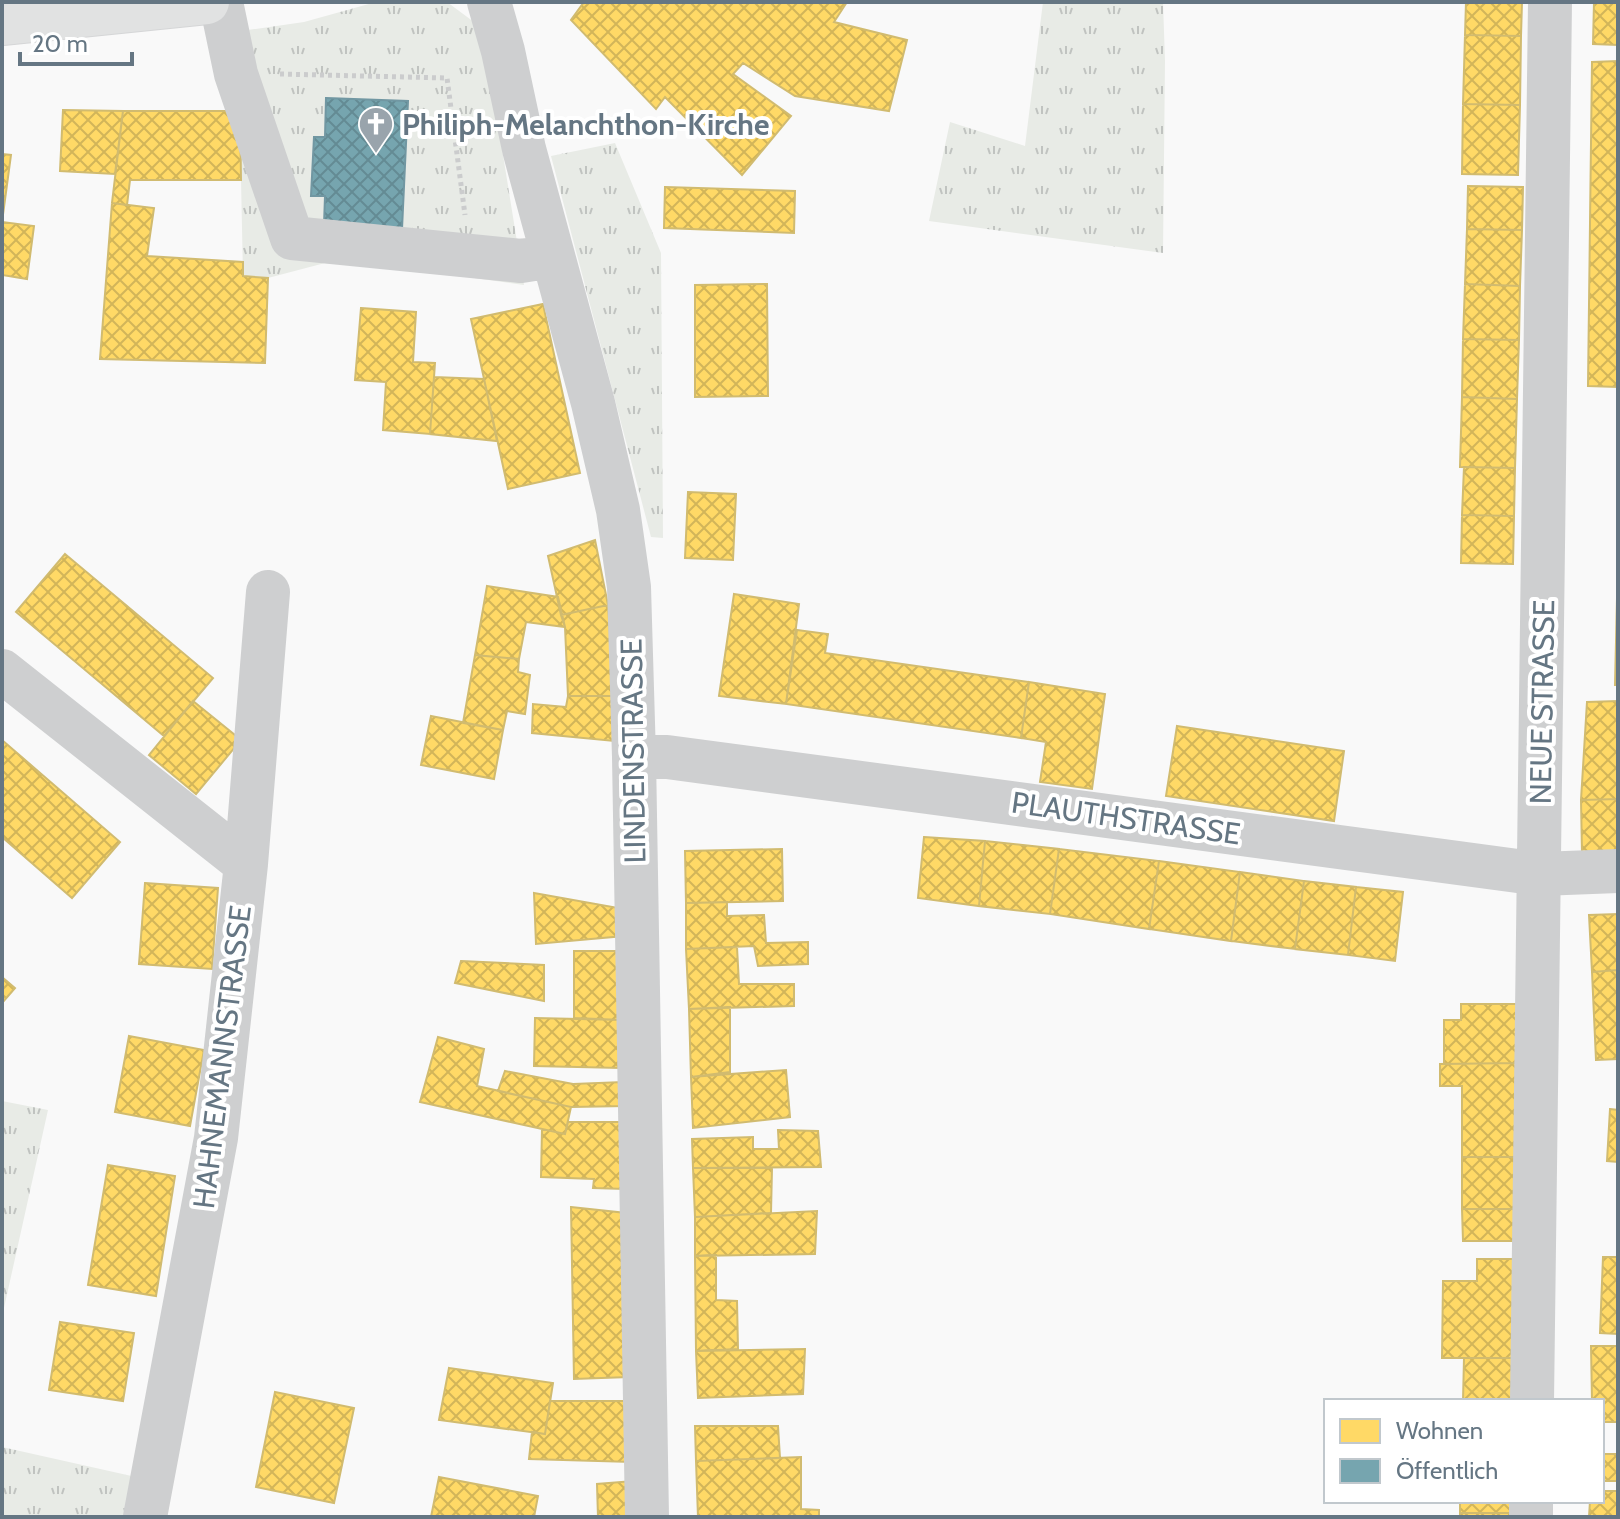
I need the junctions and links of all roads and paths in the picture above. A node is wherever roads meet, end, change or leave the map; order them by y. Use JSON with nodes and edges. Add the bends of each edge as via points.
{"nodes":[{"id":1,"x":207,"y":2,"type":"edge"},
{"id":2,"x":221,"y":2,"type":"edge"},
{"id":3,"x":489,"y":2,"type":"edge"},
{"id":4,"x":1550,"y":2,"type":"edge"},
{"id":5,"x":2,"y":23,"type":"edge"},
{"id":6,"x":236,"y":74,"type":"junction"},
{"id":7,"x":470,"y":256,"type":"junction"},
{"id":8,"x":553,"y":256,"type":"junction"},
{"id":9,"x":268,"y":592,"type":"dead end"},
{"id":10,"x":2,"y":671,"type":"edge"},
{"id":11,"x":634,"y":757,"type":"junction"},
{"id":12,"x":246,"y":864,"type":"junction"},
{"id":13,"x":1618,"y":871,"type":"edge"},
{"id":14,"x":1540,"y":874,"type":"junction"},
{"id":15,"x":1532,"y":1399,"type":"edge"},
{"id":16,"x":145,"y":1517,"type":"edge"},
{"id":17,"x":647,"y":1517,"type":"edge"}],
"edges":[{"from":1,"to":5,"type":"main road"},
{"from":2,"to":6,"type":"street"},
{"from":3,"to":8,"type":"street","name":"LINDENSTRASSE"},
{"from":4,"to":14,"type":"street","name":"NEUE STRASSE"},
{"from":6,"to":7,"type":"street","via":[[292,238]]},
{"from":6,"to":7,"type":"path","via":[[447,78]]},
{"from":7,"to":8,"type":"street","via":[[521,261]]},
{"from":8,"to":11,"type":"street","name":"LINDENSTRASSE","via":[[618,510],[629,587]]},
{"from":9,"to":12,"type":"street","name":"HAHNEMANNSTRASSE"},
{"from":10,"to":12,"type":"street"},
{"from":11,"to":14,"type":"street","name":"PLAUTHSTRASSE","via":[[667,757]]},
{"from":11,"to":17,"type":"street","name":"LINDENSTRASSE"},
{"from":12,"to":16,"type":"street","name":"HAHNEMANNSTRASSE","via":[[216,1138]]},
{"from":13,"to":14,"type":"street","name":"PLAUTHSTRASSE"},
{"from":14,"to":15,"type":"street","name":"NEUE STRASSE"}]}
